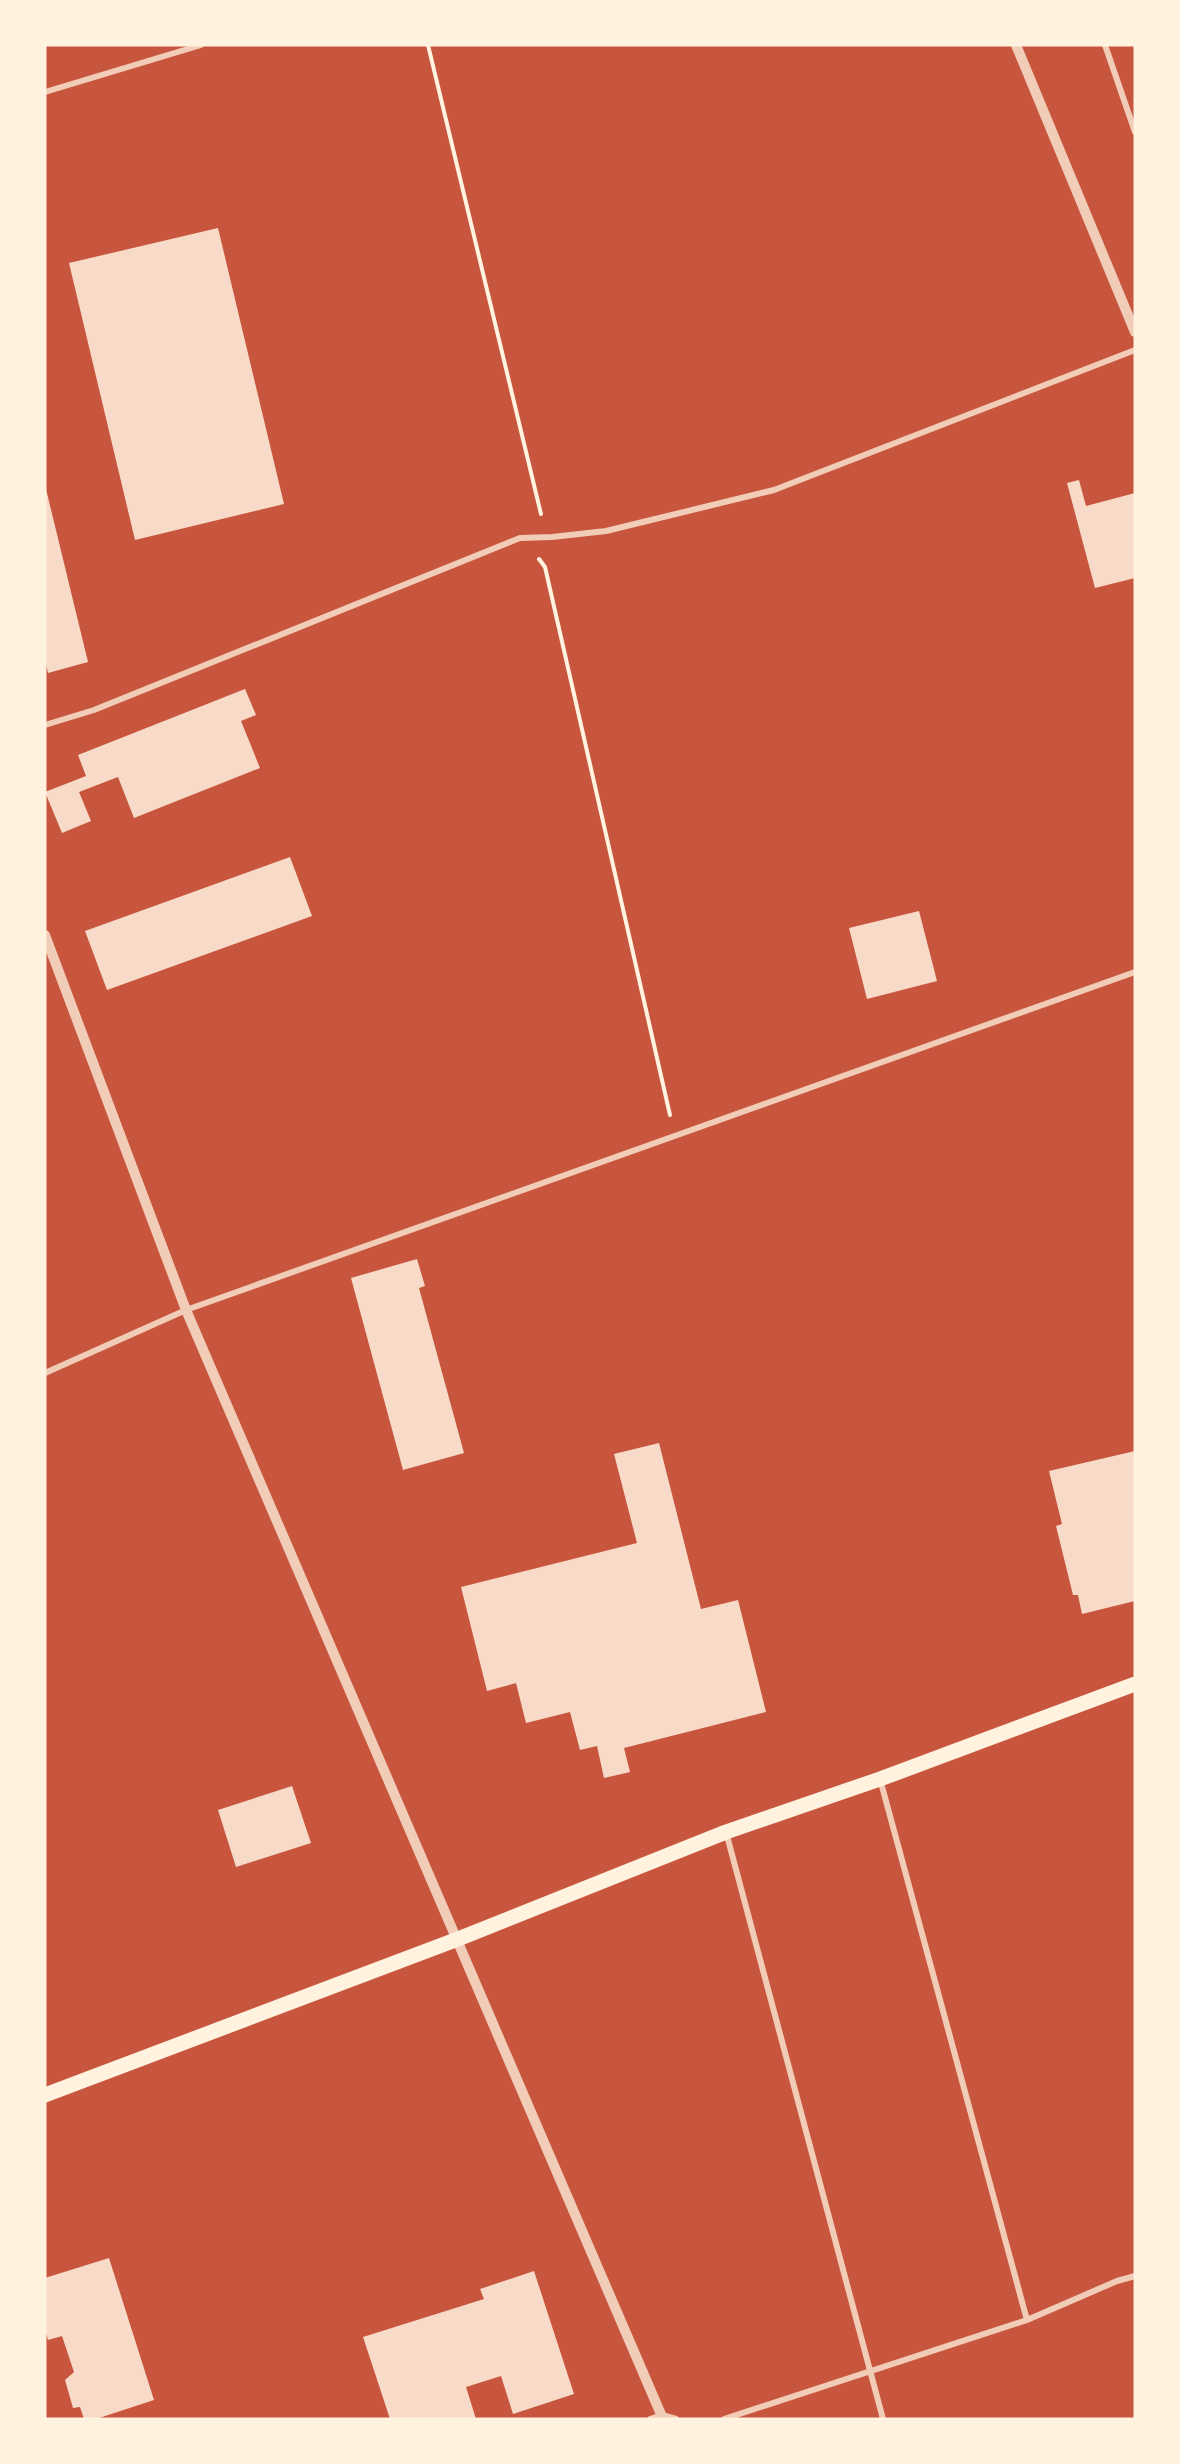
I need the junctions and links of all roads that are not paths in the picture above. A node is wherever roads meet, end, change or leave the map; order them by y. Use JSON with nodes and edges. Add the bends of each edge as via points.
{"nodes":[{"id":1,"x":201,"y":45,"type":"edge"},
{"id":2,"x":1016,"y":45,"type":"edge"},
{"id":3,"x":1105,"y":45,"type":"edge"},
{"id":4,"x":45,"y":92,"type":"edge"},
{"id":5,"x":1135,"y":132,"type":"edge"},
{"id":6,"x":1135,"y":332,"type":"edge"},
{"id":7,"x":1135,"y":350,"type":"edge"},
{"id":8,"x":45,"y":725,"type":"edge"},
{"id":9,"x":45,"y":935,"type":"edge"},
{"id":10,"x":1135,"y":972,"type":"edge"},
{"id":11,"x":186,"y":1310,"type":"junction"},
{"id":12,"x":45,"y":1373,"type":"edge"},
{"id":13,"x":1135,"y":1684,"type":"edge"},
{"id":14,"x":880,"y":1779,"type":"junction"},
{"id":15,"x":726,"y":1832,"type":"junction"},
{"id":16,"x":458,"y":1939,"type":"junction"},
{"id":17,"x":45,"y":2095,"type":"edge"},
{"id":18,"x":1135,"y":2276,"type":"edge"},
{"id":19,"x":1026,"y":2320,"type":"junction"},
{"id":20,"x":871,"y":2369,"type":"junction"},
{"id":21,"x":662,"y":2417,"type":"edge"},
{"id":22,"x":650,"y":2419,"type":"edge"},
{"id":23,"x":676,"y":2419,"type":"edge"},
{"id":24,"x":724,"y":2419,"type":"edge"},
{"id":25,"x":883,"y":2419,"type":"edge"}],
"edges":[{"from":1,"to":4,"type":"street"},
{"from":2,"to":6,"type":"street"},
{"from":3,"to":5,"type":"street"},
{"from":7,"to":8,"type":"street","via":[[774,490],[606,531],[520,538],[94,710]]},
{"from":9,"to":11,"type":"street"},
{"from":10,"to":11,"type":"street"},
{"from":11,"to":12,"type":"street"},
{"from":11,"to":16,"type":"street"},
{"from":13,"to":14,"type":"main road"},
{"from":14,"to":15,"type":"main road"},
{"from":14,"to":19,"type":"street"},
{"from":15,"to":16,"type":"main road"},
{"from":15,"to":20,"type":"street"},
{"from":16,"to":17,"type":"main road"},
{"from":16,"to":21,"type":"street"},
{"from":18,"to":19,"type":"street"},
{"from":19,"to":20,"type":"street"},
{"from":20,"to":24,"type":"street"},
{"from":20,"to":25,"type":"street"},
{"from":21,"to":22,"type":"street"},
{"from":21,"to":23,"type":"street"}]}
